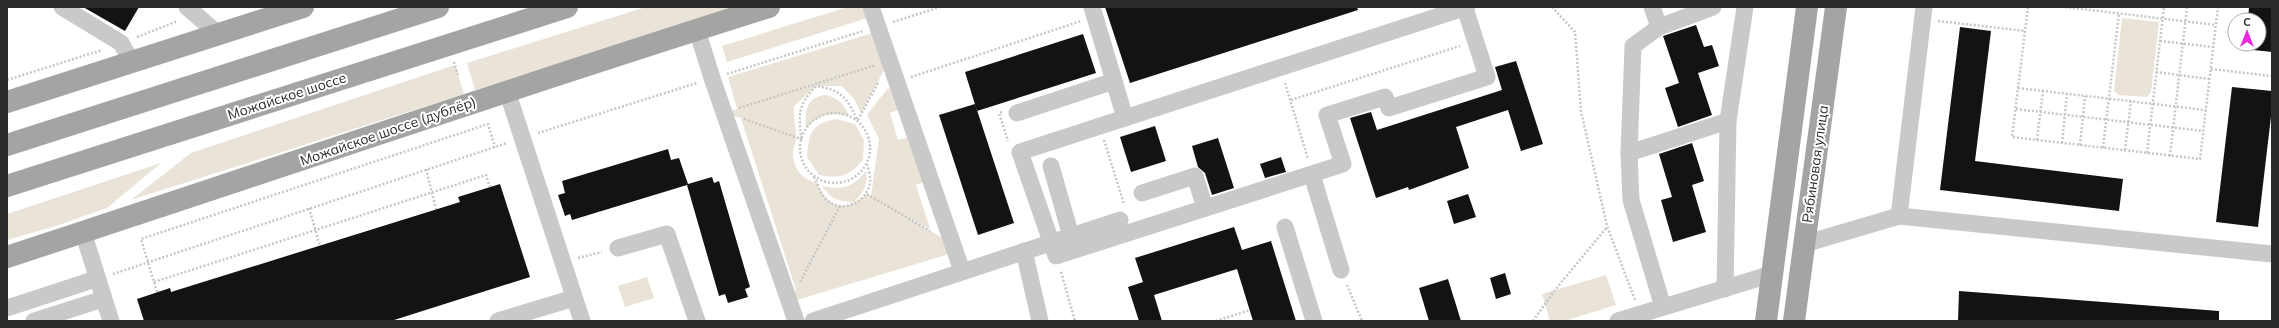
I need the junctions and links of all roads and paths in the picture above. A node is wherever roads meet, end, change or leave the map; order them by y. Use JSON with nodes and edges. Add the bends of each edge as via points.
{"nodes":[{"id":1,"x":62,"y":7,"type":"edge"},
{"id":2,"x":187,"y":7,"type":"edge"},
{"id":3,"x":303,"y":7,"type":"edge"},
{"id":4,"x":438,"y":7,"type":"edge"},
{"id":5,"x":567,"y":7,"type":"edge"},
{"id":6,"x":769,"y":7,"type":"edge"},
{"id":7,"x":871,"y":7,"type":"edge"},
{"id":8,"x":1466,"y":7,"type":"edge"},
{"id":9,"x":1552,"y":7,"type":"edge"},
{"id":10,"x":1652,"y":7,"type":"edge"},
{"id":11,"x":1714,"y":7,"type":"edge"},
{"id":12,"x":1745,"y":7,"type":"edge"},
{"id":13,"x":1807,"y":7,"type":"edge"},
{"id":14,"x":1836,"y":7,"type":"edge"},
{"id":15,"x":2028,"y":7,"type":"edge"},
{"id":16,"x":2065,"y":7,"type":"edge"},
{"id":17,"x":2164,"y":7,"type":"edge"},
{"id":18,"x":2187,"y":7,"type":"edge"},
{"id":19,"x":2218,"y":7,"type":"edge"},
{"id":20,"x":1088,"y":13,"type":"edge"},
{"id":21,"x":1923,"y":13,"type":"edge"},
{"id":22,"x":2119,"y":13,"type":"junction"},
{"id":23,"x":2163,"y":18,"type":"junction"},
{"id":24,"x":2186,"y":22,"type":"junction"},
{"id":25,"x":2216,"y":25,"type":"junction"},
{"id":26,"x":1659,"y":27,"type":"junction"},
{"id":27,"x":698,"y":30,"type":"junction"},
{"id":28,"x":2025,"y":31,"type":"junction"},
{"id":29,"x":218,"y":34,"type":"junction"},
{"id":30,"x":1475,"y":40,"type":"junction"},
{"id":31,"x":2160,"y":41,"type":"junction"},
{"id":32,"x":2183,"y":44,"type":"junction"},
{"id":33,"x":2213,"y":48,"type":"junction"},
{"id":34,"x":889,"y":61,"type":"junction"},
{"id":35,"x":132,"y":62,"type":"junction"},
{"id":36,"x":1280,"y":67,"type":"junction"},
{"id":37,"x":2211,"y":69,"type":"junction"},
{"id":38,"x":2156,"y":72,"type":"junction"},
{"id":39,"x":2179,"y":75,"type":"junction"},
{"id":40,"x":2272,"y":76,"type":"edge"},
{"id":41,"x":908,"y":78,"type":"dead end"},
{"id":42,"x":2210,"y":79,"type":"junction"},
{"id":43,"x":1114,"y":81,"type":"junction"},
{"id":44,"x":816,"y":86,"type":"junction"},
{"id":45,"x":2018,"y":88,"type":"junction"},
{"id":46,"x":507,"y":91,"type":"junction"},
{"id":47,"x":2043,"y":91,"type":"junction"},
{"id":48,"x":2068,"y":94,"type":"junction"},
{"id":49,"x":2086,"y":96,"type":"junction"},
{"id":50,"x":2109,"y":98,"type":"junction"},
{"id":51,"x":1291,"y":100,"type":"junction"},
{"id":52,"x":2131,"y":101,"type":"junction"},
{"id":53,"x":7,"y":102,"type":"edge"},
{"id":54,"x":2153,"y":104,"type":"junction"},
{"id":55,"x":2176,"y":106,"type":"junction"},
{"id":56,"x":2016,"y":109,"type":"junction"},
{"id":57,"x":2206,"y":110,"type":"junction"},
{"id":58,"x":1012,"y":112,"type":"joint"},
{"id":59,"x":2041,"y":112,"type":"junction"},
{"id":60,"x":724,"y":113,"type":"junction"},
{"id":61,"x":2065,"y":115,"type":"junction"},
{"id":62,"x":2083,"y":117,"type":"junction"},
{"id":63,"x":1125,"y":118,"type":"junction"},
{"id":64,"x":2106,"y":120,"type":"junction"},
{"id":65,"x":857,"y":121,"type":"junction"},
{"id":66,"x":1728,"y":121,"type":"junction"},
{"id":67,"x":2128,"y":122,"type":"junction"},
{"id":68,"x":2150,"y":125,"type":"junction"},
{"id":69,"x":1100,"y":126,"type":"junction"},
{"id":70,"x":2173,"y":128,"type":"junction"},
{"id":71,"x":2203,"y":131,"type":"junction"},
{"id":72,"x":801,"y":139,"type":"junction"},
{"id":73,"x":2037,"y":140,"type":"junction"},
{"id":74,"x":1008,"y":143,"type":"dead end"},
{"id":75,"x":2062,"y":143,"type":"junction"},
{"id":76,"x":7,"y":145,"type":"edge"},
{"id":77,"x":2080,"y":145,"type":"junction"},
{"id":78,"x":2103,"y":148,"type":"junction"},
{"id":79,"x":2125,"y":150,"type":"junction"},
{"id":80,"x":1629,"y":153,"type":"junction"},
{"id":81,"x":2147,"y":153,"type":"junction"},
{"id":82,"x":2170,"y":156,"type":"junction"},
{"id":83,"x":867,"y":163,"type":"junction"},
{"id":84,"x":1051,"y":166,"type":"dead end"},
{"id":85,"x":426,"y":169,"type":"junction"},
{"id":86,"x":1312,"y":174,"type":"junction"},
{"id":87,"x":814,"y":177,"type":"junction"},
{"id":88,"x":7,"y":186,"type":"edge"},
{"id":89,"x":490,"y":187,"type":"dead end"},
{"id":90,"x":432,"y":193,"type":"junction"},
{"id":91,"x":1142,"y":193,"type":"dead end"},
{"id":92,"x":867,"y":194,"type":"junction"},
{"id":93,"x":840,"y":206,"type":"junction"},
{"id":94,"x":309,"y":208,"type":"junction"},
{"id":95,"x":1205,"y":208,"type":"junction"},
{"id":96,"x":436,"y":209,"type":"dead end"},
{"id":97,"x":1899,"y":216,"type":"junction"},
{"id":98,"x":1120,"y":220,"type":"dead end"},
{"id":99,"x":1607,"y":226,"type":"junction"},
{"id":100,"x":1285,"y":227,"type":"dead end"},
{"id":101,"x":315,"y":229,"type":"junction"},
{"id":102,"x":83,"y":232,"type":"junction"},
{"id":103,"x":1132,"y":232,"type":"junction"},
{"id":104,"x":1071,"y":236,"type":"junction"},
{"id":105,"x":1051,"y":242,"type":"junction"},
{"id":106,"x":953,"y":244,"type":"junction"},
{"id":107,"x":1804,"y":244,"type":"junction"},
{"id":108,"x":320,"y":246,"type":"dead end"},
{"id":109,"x":618,"y":248,"type":"joint"},
{"id":110,"x":1024,"y":251,"type":"junction"},
{"id":111,"x":2272,"y":254,"type":"edge"},
{"id":112,"x":7,"y":257,"type":"edge"},
{"id":113,"x":579,"y":257,"type":"dead end"},
{"id":114,"x":148,"y":262,"type":"junction"},
{"id":115,"x":1060,"y":268,"type":"dead end"},
{"id":116,"x":1341,"y":270,"type":"joint"},
{"id":117,"x":962,"y":271,"type":"junction"},
{"id":118,"x":1772,"y":274,"type":"junction"},
{"id":119,"x":96,"y":279,"type":"junction"},
{"id":120,"x":154,"y":282,"type":"junction"},
{"id":121,"x":1725,"y":289,"type":"junction"},
{"id":122,"x":157,"y":292,"type":"dead end"},
{"id":123,"x":574,"y":298,"type":"junction"},
{"id":124,"x":103,"y":299,"type":"junction"},
{"id":125,"x":790,"y":302,"type":"junction"},
{"id":126,"x":1663,"y":307,"type":"junction"},
{"id":127,"x":7,"y":308,"type":"edge"},
{"id":128,"x":1250,"y":310,"type":"dead end"},
{"id":129,"x":1640,"y":314,"type":"junction"},
{"id":130,"x":34,"y":321,"type":"edge"},
{"id":131,"x":111,"y":321,"type":"edge"},
{"id":132,"x":498,"y":321,"type":"edge"},
{"id":133,"x":582,"y":321,"type":"edge"},
{"id":134,"x":697,"y":321,"type":"edge"},
{"id":135,"x":796,"y":321,"type":"edge"},
{"id":136,"x":813,"y":321,"type":"edge"},
{"id":137,"x":1040,"y":321,"type":"edge"},
{"id":138,"x":1075,"y":321,"type":"edge"},
{"id":139,"x":1216,"y":321,"type":"edge"},
{"id":140,"x":1314,"y":321,"type":"edge"},
{"id":141,"x":1362,"y":321,"type":"edge"},
{"id":142,"x":1533,"y":321,"type":"edge"},
{"id":143,"x":1618,"y":321,"type":"edge"},
{"id":144,"x":1766,"y":321,"type":"edge"},
{"id":145,"x":1794,"y":321,"type":"edge"}],
"edges":[{"from":1,"to":35,"type":"lane","via":[[121,43]]},
{"from":2,"to":29,"type":"lane"},
{"from":3,"to":29,"type":"main road"},
{"from":4,"to":76,"type":"main road"},
{"from":5,"to":88,"type":"main road","name":"Можайское шоссе"},
{"from":6,"to":27,"type":"main road","name":"Можайское шоссе (дублёр)"},
{"from":7,"to":34,"type":"lane"},
{"from":8,"to":30,"type":"lane"},
{"from":8,"to":36,"type":"lane"},
{"from":9,"to":99,"type":"path","via":[[1575,32],[1581,111]]},
{"from":10,"to":26,"type":"lane"},
{"from":11,"to":26,"type":"lane"},
{"from":12,"to":66,"type":"lane"},
{"from":13,"to":118,"type":"main road","name":"Рябиновая улица"},
{"from":14,"to":107,"type":"main road","name":"Рябиновая улица"},
{"from":15,"to":28,"type":"path"},
{"from":16,"to":22,"type":"path"},
{"from":17,"to":23,"type":"path"},
{"from":18,"to":24,"type":"path"},
{"from":19,"to":25,"type":"path"},
{"from":20,"to":41,"type":"path"},
{"from":20,"to":43,"type":"lane"},
{"from":21,"to":28,"type":"path"},
{"from":21,"to":97,"type":"lane"},
{"from":22,"to":23,"type":"path"},
{"from":22,"to":50,"type":"path"},
{"from":23,"to":24,"type":"path"},
{"from":23,"to":31,"type":"path"},
{"from":24,"to":25,"type":"path"},
{"from":24,"to":32,"type":"path"},
{"from":25,"to":33,"type":"path"},
{"from":26,"to":80,"type":"lane","via":[[1633,46]]},
{"from":27,"to":46,"type":"main road","name":"Можайское шоссе (дублёр)"},
{"from":27,"to":60,"type":"lane"},
{"from":28,"to":45,"type":"path"},
{"from":29,"to":35,"type":"main road"},
{"from":30,"to":51,"type":"path"},
{"from":30,"to":86,"type":"lane","via":[[1487,77],[1389,108],[1385,97],[1327,115],[1343,164]]},
{"from":31,"to":32,"type":"path"},
{"from":31,"to":38,"type":"path"},
{"from":32,"to":33,"type":"path"},
{"from":32,"to":39,"type":"path"},
{"from":33,"to":37,"type":"path"},
{"from":34,"to":44,"type":"path"},
{"from":34,"to":65,"type":"path"},
{"from":34,"to":106,"type":"lane"},
{"from":35,"to":53,"type":"main road"},
{"from":36,"to":51,"type":"path"},
{"from":36,"to":63,"type":"lane"},
{"from":37,"to":40,"type":"path"},
{"from":37,"to":42,"type":"path"},
{"from":38,"to":39,"type":"path"},
{"from":38,"to":54,"type":"path"},
{"from":39,"to":42,"type":"path"},
{"from":39,"to":55,"type":"path"},
{"from":42,"to":57,"type":"path"},
{"from":43,"to":58,"type":"lane"},
{"from":43,"to":63,"type":"lane"},
{"from":44,"to":60,"type":"path"},
{"from":44,"to":65,"type":"path","via":[[834,89],[848,101]]},
{"from":44,"to":72,"type":"path","via":[[805,98],[799,112]]},
{"from":45,"to":47,"type":"path"},
{"from":45,"to":56,"type":"path"},
{"from":46,"to":102,"type":"main road","name":"Можайское шоссе (дублёр)"},
{"from":46,"to":123,"type":"lane"},
{"from":47,"to":48,"type":"path"},
{"from":47,"to":59,"type":"path"},
{"from":48,"to":49,"type":"path"},
{"from":48,"to":61,"type":"path"},
{"from":49,"to":50,"type":"path"},
{"from":49,"to":62,"type":"path"},
{"from":50,"to":52,"type":"path"},
{"from":50,"to":64,"type":"path"},
{"from":51,"to":86,"type":"path"},
{"from":52,"to":54,"type":"path"},
{"from":52,"to":67,"type":"path"},
{"from":54,"to":55,"type":"path"},
{"from":54,"to":68,"type":"path"},
{"from":55,"to":57,"type":"path"},
{"from":55,"to":70,"type":"path"},
{"from":56,"to":59,"type":"path"},
{"from":56,"to":73,"type":"path","via":[[2012,137]]},
{"from":57,"to":71,"type":"path"},
{"from":58,"to":74,"type":"path","via":[[999,113]]},
{"from":59,"to":61,"type":"path"},
{"from":59,"to":73,"type":"path"},
{"from":60,"to":72,"type":"path"},
{"from":60,"to":125,"type":"lane"},
{"from":61,"to":62,"type":"path"},
{"from":61,"to":75,"type":"path"},
{"from":62,"to":64,"type":"path"},
{"from":62,"to":77,"type":"path"},
{"from":63,"to":69,"type":"lane"},
{"from":64,"to":67,"type":"path"},
{"from":64,"to":78,"type":"path"},
{"from":65,"to":72,"type":"path","via":[[842,114],[823,115],[813,120]]},
{"from":65,"to":83,"type":"path","via":[[870,140]]},
{"from":66,"to":80,"type":"lane"},
{"from":66,"to":121,"type":"lane"},
{"from":67,"to":68,"type":"path"},
{"from":67,"to":79,"type":"path"},
{"from":68,"to":70,"type":"path"},
{"from":68,"to":81,"type":"path"},
{"from":69,"to":103,"type":"path"},
{"from":69,"to":105,"type":"lane","via":[[1020,152]]},
{"from":70,"to":71,"type":"path"},
{"from":70,"to":82,"type":"path"},
{"from":71,"to":82,"type":"path","via":[[2200,159]]},
{"from":72,"to":87,"type":"path","via":[[801,160]]},
{"from":73,"to":75,"type":"path"},
{"from":75,"to":77,"type":"path"},
{"from":77,"to":78,"type":"path"},
{"from":78,"to":79,"type":"path"},
{"from":79,"to":81,"type":"path"},
{"from":80,"to":126,"type":"lane","via":[[1631,200]]},
{"from":81,"to":82,"type":"path"},
{"from":83,"to":87,"type":"path","via":[[853,178],[844,183],[828,183]]},
{"from":83,"to":92,"type":"path","via":[[871,182]]},
{"from":84,"to":104,"type":"lane"},
{"from":85,"to":90,"type":"path"},
{"from":85,"to":94,"type":"path"},
{"from":85,"to":114,"type":"path","via":[[495,147],[488,124],[142,239]]},
{"from":86,"to":95,"type":"lane"},
{"from":86,"to":116,"type":"lane"},
{"from":87,"to":93,"type":"path","via":[[828,201]]},
{"from":89,"to":90,"type":"path","via":[[486,175]]},
{"from":90,"to":96,"type":"path"},
{"from":90,"to":101,"type":"path"},
{"from":91,"to":95,"type":"lane","via":[[1195,176]]},
{"from":92,"to":93,"type":"path","via":[[853,206]]},
{"from":92,"to":106,"type":"path"},
{"from":93,"to":125,"type":"path"},
{"from":94,"to":101,"type":"path"},
{"from":94,"to":114,"type":"path"},
{"from":95,"to":103,"type":"lane"},
{"from":97,"to":107,"type":"lane"},
{"from":97,"to":111,"type":"lane"},
{"from":98,"to":104,"type":"lane"},
{"from":99,"to":129,"type":"path"},
{"from":99,"to":142,"type":"path"},
{"from":100,"to":140,"type":"lane"},
{"from":101,"to":108,"type":"path"},
{"from":101,"to":120,"type":"path"},
{"from":102,"to":112,"type":"main road","name":"Можайское шоссе (дублёр)"},
{"from":102,"to":119,"type":"lane"},
{"from":103,"to":105,"type":"lane","via":[[1056,256]]},
{"from":104,"to":105,"type":"lane"},
{"from":105,"to":110,"type":"lane"},
{"from":106,"to":117,"type":"lane"},
{"from":107,"to":145,"type":"main road","name":"Рябиновая улица"},
{"from":109,"to":113,"type":"path"},
{"from":109,"to":134,"type":"lane","via":[[667,234]]},
{"from":110,"to":117,"type":"lane"},
{"from":110,"to":137,"type":"lane"},
{"from":114,"to":119,"type":"path"},
{"from":114,"to":120,"type":"path"},
{"from":115,"to":138,"type":"path"},
{"from":116,"to":141,"type":"path"},
{"from":117,"to":136,"type":"lane"},
{"from":118,"to":121,"type":"lane"},
{"from":118,"to":144,"type":"main road","name":"Рябиновая улица"},
{"from":119,"to":124,"type":"lane"},
{"from":119,"to":127,"type":"lane"},
{"from":120,"to":122,"type":"path"},
{"from":121,"to":126,"type":"lane"},
{"from":123,"to":132,"type":"lane"},
{"from":123,"to":133,"type":"lane"},
{"from":124,"to":130,"type":"lane"},
{"from":124,"to":131,"type":"lane"},
{"from":125,"to":135,"type":"lane"},
{"from":126,"to":129,"type":"lane"},
{"from":128,"to":139,"type":"path"},
{"from":129,"to":143,"type":"lane"}]}
